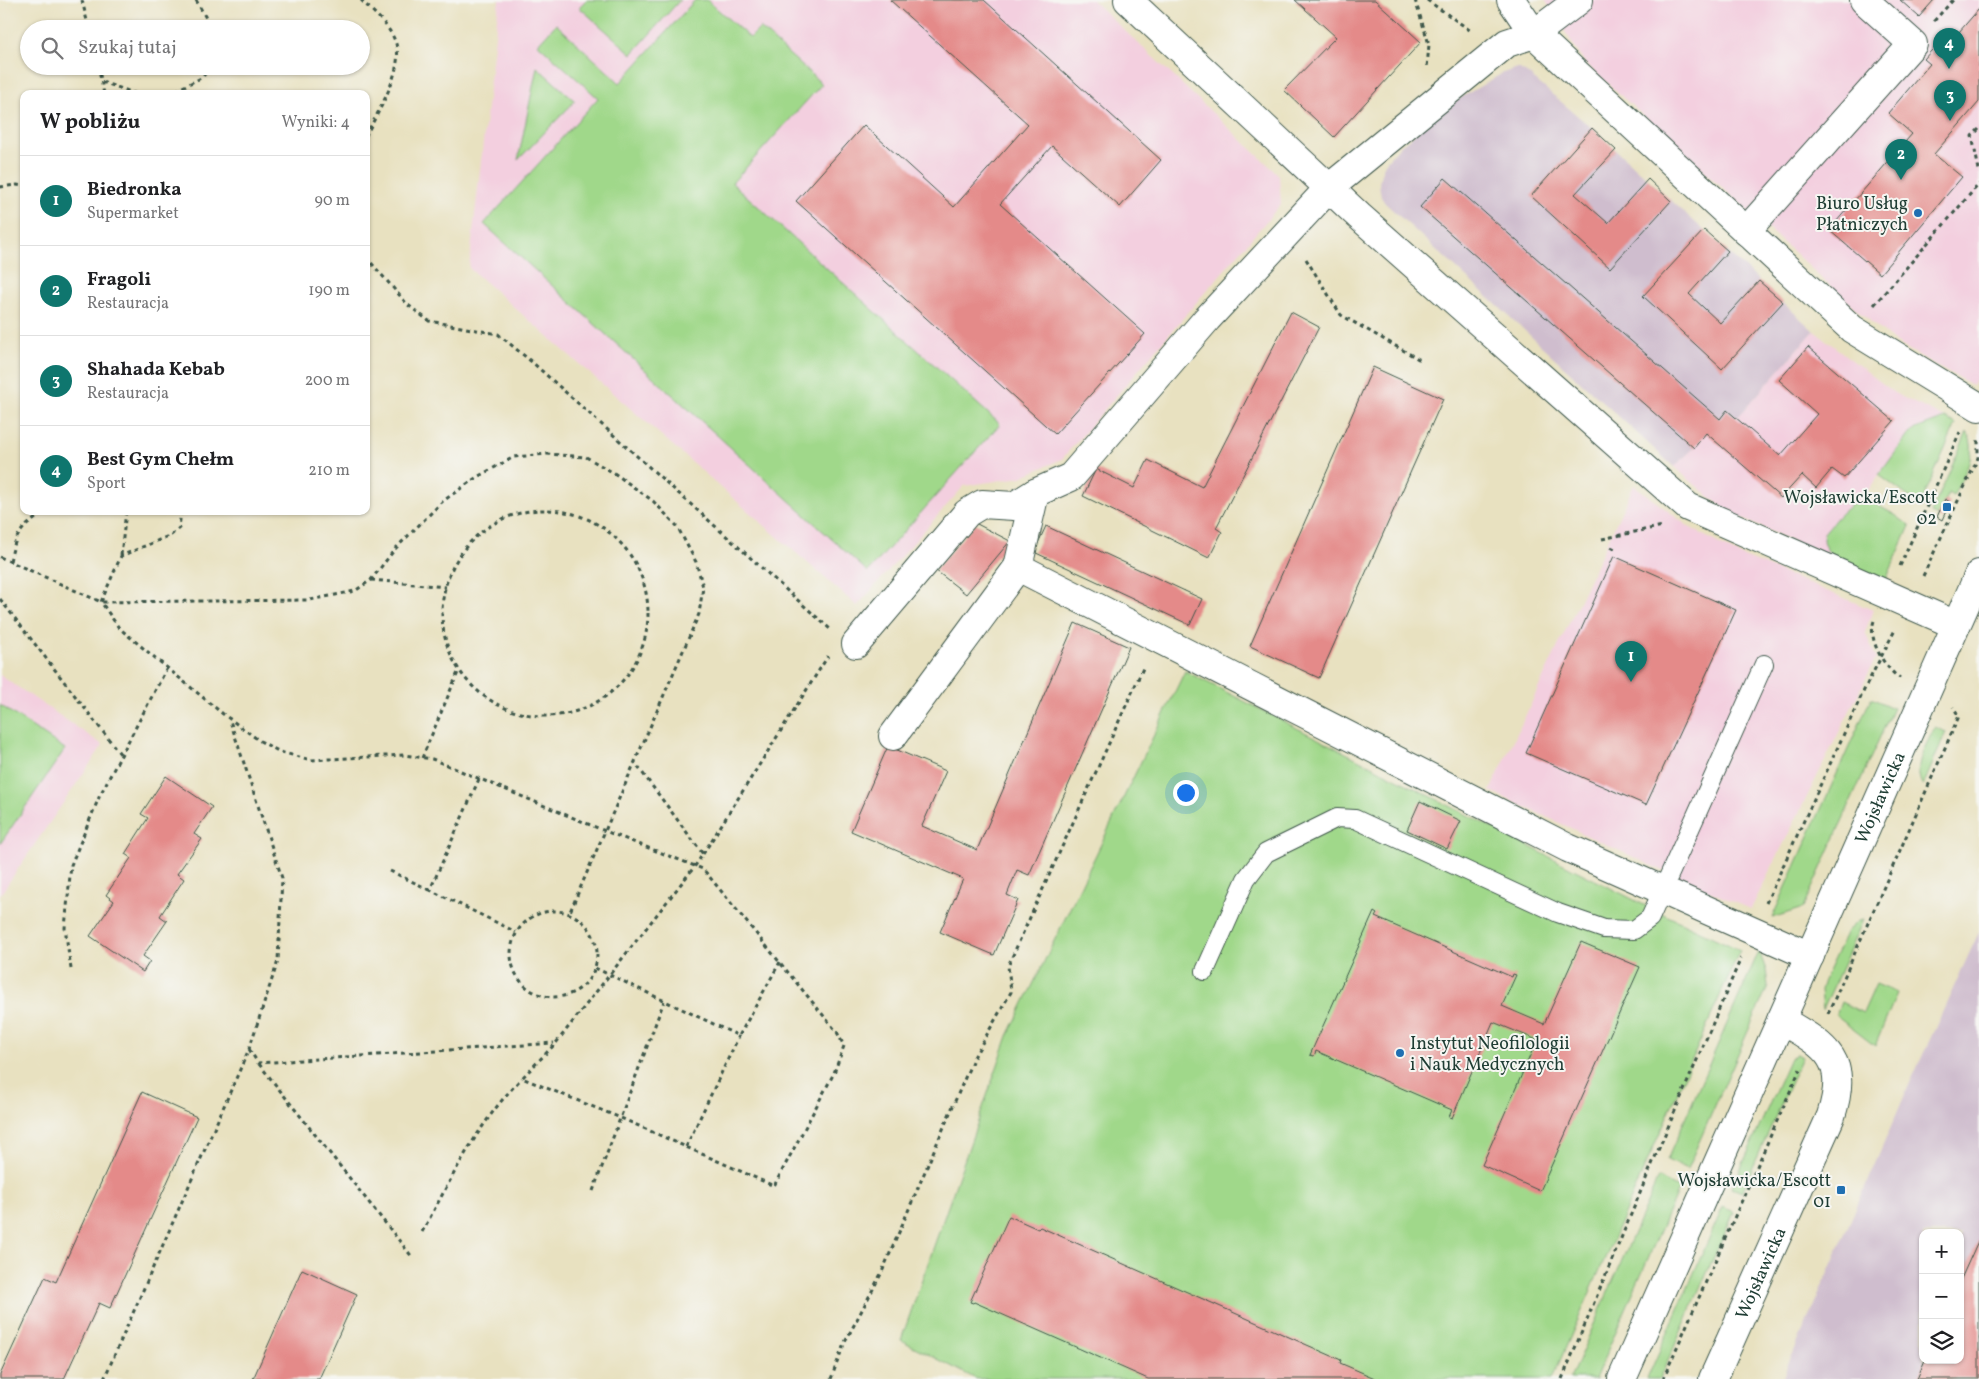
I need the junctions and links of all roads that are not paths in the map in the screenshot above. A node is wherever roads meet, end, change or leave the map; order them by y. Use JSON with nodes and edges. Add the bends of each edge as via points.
{"nodes":[{"id":1,"x":1128,"y":0,"type":"edge"},
{"id":2,"x":1511,"y":0,"type":"edge"},
{"id":3,"x":1579,"y":0,"type":"edge"},
{"id":4,"x":1864,"y":0,"type":"edge"},
{"id":5,"x":1534,"y":34,"type":"junction"},
{"id":6,"x":1329,"y":188,"type":"junction"},
{"id":7,"x":1746,"y":231,"type":"junction"},
{"id":8,"x":1976,"y":405,"type":"edge"},
{"id":9,"x":1035,"y":493,"type":"junction"},
{"id":10,"x":1018,"y":567,"type":"junction"},
{"id":11,"x":1979,"y":574,"type":"edge"},
{"id":12,"x":1956,"y":625,"type":"junction"},
{"id":13,"x":853,"y":645,"type":"road end"},
{"id":14,"x":1764,"y":664,"type":"dead end"},
{"id":15,"x":893,"y":736,"type":"dead end"},
{"id":16,"x":1662,"y":890,"type":"junction"},
{"id":17,"x":1810,"y":956,"type":"junction"},
{"id":18,"x":1205,"y":971,"type":"dead end"},
{"id":19,"x":1781,"y":1020,"type":"junction"},
{"id":20,"x":1622,"y":1379,"type":"edge"},
{"id":21,"x":1714,"y":1379,"type":"edge"}],
"edges":[{"from":1,"to":6,"type":"street"},
{"from":2,"to":5,"type":"street"},
{"from":3,"to":5,"type":"street"},
{"from":4,"to":7,"type":"street","via":[[1913,44]]},
{"from":5,"to":6,"type":"street","via":[[1507,43]]},
{"from":5,"to":7,"type":"street"},
{"from":6,"to":9,"type":"street","via":[[1207,319],[1071,477]]},
{"from":6,"to":12,"type":"street","via":[[1688,507]]},
{"from":7,"to":8,"type":"street","via":[[1852,329]]},
{"from":9,"to":10,"type":"street"},
{"from":9,"to":13,"type":"street","via":[[1014,506],[982,504],[967,513]]},
{"from":10,"to":15,"type":"street"},
{"from":10,"to":16,"type":"street","via":[[1568,848]]},
{"from":11,"to":12,"type":"street","name":"Wojsławicka"},
{"from":12,"to":17,"type":"street","name":"Wojsławicka"},
{"from":14,"to":16,"type":"lane"},
{"from":16,"to":17,"type":"street"},
{"from":16,"to":18,"type":"lane","via":[[1650,918],[1634,930],[1604,929],[1558,913],[1355,819],[1337,818],[1266,854],[1246,879]]},
{"from":17,"to":19,"type":"street","name":"Wojsławicka"},
{"from":19,"to":20,"type":"street","name":"Wojsławicka"},
{"from":19,"to":21,"type":"street","name":"Wojsławicka","via":[[1828,1050],[1838,1076],[1838,1095]]}]}
